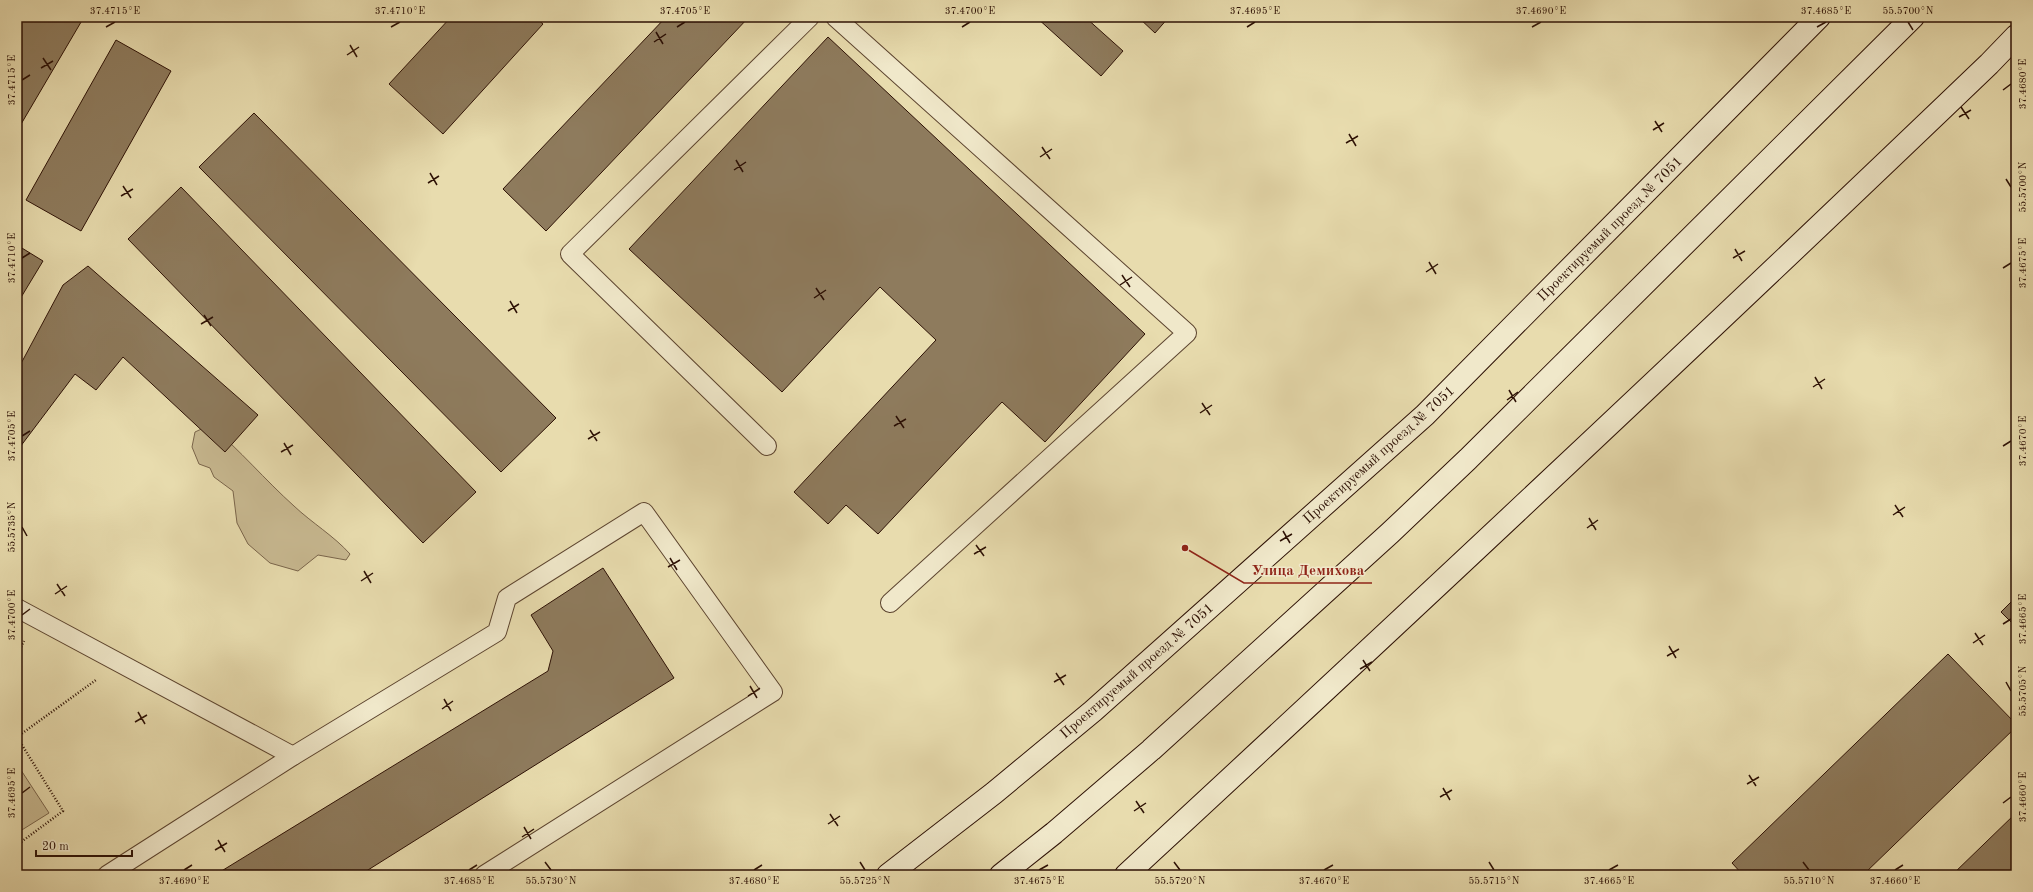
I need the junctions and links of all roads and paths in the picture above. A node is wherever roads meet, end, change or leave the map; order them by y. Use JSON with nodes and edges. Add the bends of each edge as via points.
{"nodes":[{"id":1,"x":810,"y":17,"type":"edge"},
{"id":2,"x":835,"y":17,"type":"edge"},
{"id":3,"x":1819,"y":17,"type":"edge"},
{"id":4,"x":1913,"y":17,"type":"edge"},
{"id":5,"x":2016,"y":36,"type":"edge"},
{"id":6,"x":767,"y":446,"type":"dead end"},
{"id":7,"x":890,"y":603,"type":"dead end"},
{"id":8,"x":17,"y":608,"type":"edge"},
{"id":9,"x":27,"y":637,"type":"dead end"},
{"id":10,"x":17,"y":655,"type":"edge"},
{"id":11,"x":97,"y":680,"type":"dead end"},
{"id":12,"x":17,"y":737,"type":"edge"},
{"id":13,"x":293,"y":756,"type":"junction"},
{"id":14,"x":17,"y":845,"type":"edge"},
{"id":15,"x":107,"y":875,"type":"edge"},
{"id":16,"x":484,"y":875,"type":"edge"},
{"id":17,"x":888,"y":875,"type":"edge"},
{"id":18,"x":1001,"y":875,"type":"edge"},
{"id":19,"x":1126,"y":875,"type":"edge"}],
"edges":[{"from":1,"to":6,"type":"lane","via":[[570,254]]},
{"from":2,"to":7,"type":"lane","via":[[1187,333]]},
{"from":3,"to":17,"type":"main road","name":"Проектируемый проезд № 7051","via":[[1425,415],[1087,716],[994,793]]},
{"from":4,"to":18,"type":"main road","via":[[1468,459],[1385,538],[1151,750]]},
{"from":5,"to":19,"type":"main road","via":[[1705,336]]},
{"from":8,"to":13,"type":"lane"},
{"from":9,"to":10,"type":"path"},
{"from":11,"to":12,"type":"path"},
{"from":12,"to":14,"type":"path","via":[[63,811]]},
{"from":13,"to":15,"type":"lane"},
{"from":13,"to":16,"type":"lane","via":[[497,632],[507,598],[644,512],[773,692]]}]}
